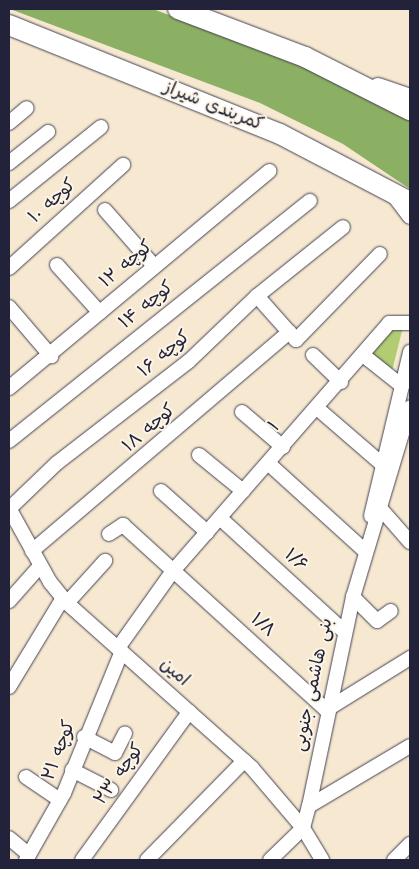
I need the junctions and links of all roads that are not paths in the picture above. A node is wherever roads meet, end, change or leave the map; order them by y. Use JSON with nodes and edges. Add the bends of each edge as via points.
{"nodes":[{"id":1,"x":178,"y":9,"type":"edge"},
{"id":2,"x":9,"y":25,"type":"edge"},
{"id":3,"x":351,"y":78,"type":"junction"},
{"id":4,"x":410,"y":98,"type":"edge"},
{"id":5,"x":27,"y":108,"type":"dead end"},
{"id":6,"x":410,"y":110,"type":"edge"},
{"id":7,"x":9,"y":123,"type":"edge"},
{"id":8,"x":101,"y":128,"type":"dead end"},
{"id":9,"x":48,"y":132,"type":"dead end"},
{"id":10,"x":9,"y":163,"type":"edge"},
{"id":11,"x":123,"y":165,"type":"dead end"},
{"id":12,"x":269,"y":171,"type":"dead end"},
{"id":13,"x":387,"y":188,"type":"junction"},
{"id":14,"x":310,"y":201,"type":"dead end"},
{"id":15,"x":9,"y":202,"type":"edge"},
{"id":16,"x":410,"y":202,"type":"edge"},
{"id":17,"x":104,"y":210,"type":"dead end"},
{"id":18,"x":410,"y":217,"type":"edge"},
{"id":19,"x":344,"y":227,"type":"dead end"},
{"id":20,"x":380,"y":254,"type":"dead end"},
{"id":21,"x":57,"y":265,"type":"dead end"},
{"id":22,"x":154,"y":266,"type":"junction"},
{"id":23,"x":9,"y":268,"type":"edge"},
{"id":24,"x":257,"y":296,"type":"junction"},
{"id":25,"x":9,"y":307,"type":"edge"},
{"id":26,"x":100,"y":313,"type":"junction"},
{"id":27,"x":410,"y":323,"type":"edge"},
{"id":28,"x":289,"y":332,"type":"junction"},
{"id":29,"x":410,"y":352,"type":"edge"},
{"id":30,"x":313,"y":355,"type":"dead end"},
{"id":31,"x":363,"y":355,"type":"junction"},
{"id":32,"x":51,"y":356,"type":"junction"},
{"id":33,"x":340,"y":382,"type":"junction"},
{"id":34,"x":402,"y":386,"type":"junction"},
{"id":35,"x":9,"y":388,"type":"edge"},
{"id":36,"x":410,"y":407,"type":"edge"},
{"id":37,"x":317,"y":408,"type":"junction"},
{"id":38,"x":242,"y":412,"type":"dead end"},
{"id":39,"x":408,"y":428,"type":"edge"},
{"id":40,"x":9,"y":441,"type":"edge"},
{"id":41,"x":282,"y":447,"type":"junction"},
{"id":42,"x":199,"y":455,"type":"dead end"},
{"id":43,"x":268,"y":463,"type":"junction"},
{"id":44,"x":383,"y":464,"type":"junction"},
{"id":45,"x":161,"y":491,"type":"dead end"},
{"id":46,"x":243,"y":491,"type":"junction"},
{"id":47,"x":381,"y":509,"type":"junction"},
{"id":48,"x":10,"y":512,"type":"edge"},
{"id":49,"x":220,"y":518,"type":"junction"},
{"id":50,"x":207,"y":532,"type":"junction"},
{"id":51,"x":109,"y":534,"type":"dead end"},
{"id":52,"x":410,"y":542,"type":"edge"},
{"id":53,"x":32,"y":551,"type":"junction"},
{"id":54,"x":365,"y":551,"type":"junction"},
{"id":55,"x":105,"y":561,"type":"dead end"},
{"id":56,"x":40,"y":566,"type":"junction"},
{"id":57,"x":173,"y":571,"type":"junction"},
{"id":58,"x":352,"y":597,"type":"junction"},
{"id":59,"x":65,"y":600,"type":"junction"},
{"id":60,"x":9,"y":601,"type":"edge"},
{"id":61,"x":391,"y":611,"type":"dead end"},
{"id":62,"x":345,"y":632,"type":"junction"},
{"id":63,"x":120,"y":650,"type":"junction"},
{"id":64,"x":410,"y":658,"type":"edge"},
{"id":65,"x":9,"y":688,"type":"edge"},
{"id":66,"x":326,"y":710,"type":"junction"},
{"id":67,"x":189,"y":712,"type":"junction"},
{"id":68,"x":125,"y":733,"type":"dead end"},
{"id":69,"x":84,"y":737,"type":"junction"},
{"id":70,"x":410,"y":746,"type":"edge"},
{"id":71,"x":244,"y":760,"type":"junction"},
{"id":72,"x":72,"y":770,"type":"junction"},
{"id":73,"x":26,"y":777,"type":"dead end"},
{"id":74,"x":111,"y":790,"type":"dead end"},
{"id":75,"x":60,"y":800,"type":"junction"},
{"id":76,"x":309,"y":806,"type":"junction"},
{"id":77,"x":302,"y":828,"type":"junction"},
{"id":78,"x":9,"y":838,"type":"edge"},
{"id":79,"x":410,"y":844,"type":"edge"},
{"id":80,"x":28,"y":858,"type":"edge"},
{"id":81,"x":82,"y":860,"type":"edge"},
{"id":82,"x":147,"y":860,"type":"edge"},
{"id":83,"x":270,"y":860,"type":"edge"},
{"id":84,"x":322,"y":860,"type":"edge"},
{"id":85,"x":394,"y":860,"type":"edge"}],
"edges":[{"from":1,"to":3,"type":"highway"},
{"from":2,"to":13,"type":"highway","name":"کمربندی شیراز","via":[[280,134]]},
{"from":3,"to":4,"type":"main road"},
{"from":3,"to":6,"type":"highway"},
{"from":5,"to":7,"type":"street"},
{"from":8,"to":15,"type":"street"},
{"from":9,"to":10,"type":"street"},
{"from":11,"to":23,"type":"street","name":"کوچه ۱۰"},
{"from":12,"to":22,"type":"street","name":"کوچه ۱۲"},
{"from":13,"to":16,"type":"highway","name":"کمربندی شیراز"},
{"from":13,"to":18,"type":"street"},
{"from":14,"to":40,"type":"street","name":"کوچه ۱۴"},
{"from":17,"to":22,"type":"street"},
{"from":19,"to":24,"type":"street","name":"کوچه ۱۶"},
{"from":20,"to":28,"type":"street","via":[[296,340]]},
{"from":21,"to":26,"type":"street"},
{"from":22,"to":26,"type":"street","name":"کوچه ۱۲"},
{"from":24,"to":28,"type":"street"},
{"from":24,"to":48,"type":"street","name":"کوچه ۱۶","via":[[188,361],[57,463]]},
{"from":25,"to":32,"type":"street"},
{"from":26,"to":32,"type":"street","name":"کوچه ۱۲"},
{"from":27,"to":31,"type":"street","name":"۱","via":[[390,323]]},
{"from":28,"to":53,"type":"street","name":"کوچه ۱۸"},
{"from":29,"to":34,"type":"street","name":"بنی هاشمی جنوبی"},
{"from":30,"to":33,"type":"street"},
{"from":31,"to":33,"type":"street","name":"۱"},
{"from":31,"to":34,"type":"street"},
{"from":32,"to":35,"type":"street","name":"کوچه ۱۲"},
{"from":33,"to":37,"type":"street","name":"۱"},
{"from":34,"to":44,"type":"street","name":"بنی هاشمی جنوبی"},
{"from":36,"to":39,"type":"street","name":"بنی هاشمی جنوبی"},
{"from":37,"to":41,"type":"street","name":"۱"},
{"from":37,"to":44,"type":"street"},
{"from":38,"to":41,"type":"street"},
{"from":39,"to":47,"type":"street","name":"بنی هاشمی جنوبی"},
{"from":41,"to":43,"type":"street","name":"۱"},
{"from":42,"to":46,"type":"street"},
{"from":43,"to":46,"type":"street","name":"۱"},
{"from":43,"to":54,"type":"street"},
{"from":44,"to":54,"type":"street","name":"بنی هاشمی جنوبی"},
{"from":45,"to":50,"type":"street"},
{"from":46,"to":49,"type":"street","name":"۱"},
{"from":47,"to":52,"type":"street"},
{"from":47,"to":54,"type":"street","name":"بنی هاشمی جنوبی"},
{"from":48,"to":53,"type":"street","name":"امین"},
{"from":49,"to":50,"type":"street","name":"۱"},
{"from":49,"to":62,"type":"street","name":"۱/۶"},
{"from":50,"to":57,"type":"street","name":"۱"},
{"from":51,"to":57,"type":"street","name":"۱/۸","via":[[123,525]]},
{"from":53,"to":56,"type":"street","name":"امین"},
{"from":54,"to":58,"type":"street","name":"بنی هاشمی جنوبی"},
{"from":55,"to":59,"type":"street"},
{"from":56,"to":59,"type":"street","name":"امین"},
{"from":56,"to":60,"type":"street"},
{"from":57,"to":63,"type":"street","name":"کوچه ۲۱"},
{"from":57,"to":66,"type":"street","name":"۱/۸"},
{"from":58,"to":61,"type":"street","via":[[377,621]]},
{"from":58,"to":62,"type":"street","name":"بنی هاشمی جنوبی"},
{"from":59,"to":63,"type":"street","name":"امین"},
{"from":59,"to":65,"type":"street"},
{"from":62,"to":66,"type":"street","name":"بنی هاشمی جنوبی"},
{"from":63,"to":67,"type":"street","name":"امین"},
{"from":63,"to":69,"type":"street","name":"کوچه ۲۱"},
{"from":64,"to":66,"type":"street"},
{"from":66,"to":76,"type":"street","name":"بنی هاشمی جنوبی"},
{"from":67,"to":71,"type":"street","name":"امین"},
{"from":67,"to":81,"type":"street","name":"کوچه ۲۳"},
{"from":68,"to":69,"type":"street","via":[[115,753]]},
{"from":69,"to":72,"type":"street","name":"کوچه ۲۱"},
{"from":70,"to":76,"type":"street"},
{"from":71,"to":77,"type":"street","name":"امین"},
{"from":71,"to":82,"type":"street"},
{"from":72,"to":74,"type":"street"},
{"from":72,"to":75,"type":"street","name":"کوچه ۲۱"},
{"from":73,"to":75,"type":"street"},
{"from":75,"to":80,"type":"street","name":"کوچه ۲۱"},
{"from":76,"to":77,"type":"street","name":"بنی هاشمی جنوبی"},
{"from":77,"to":83,"type":"street"},
{"from":77,"to":84,"type":"street","name":"امین"},
{"from":78,"to":80,"type":"street"},
{"from":79,"to":85,"type":"street"}]}
